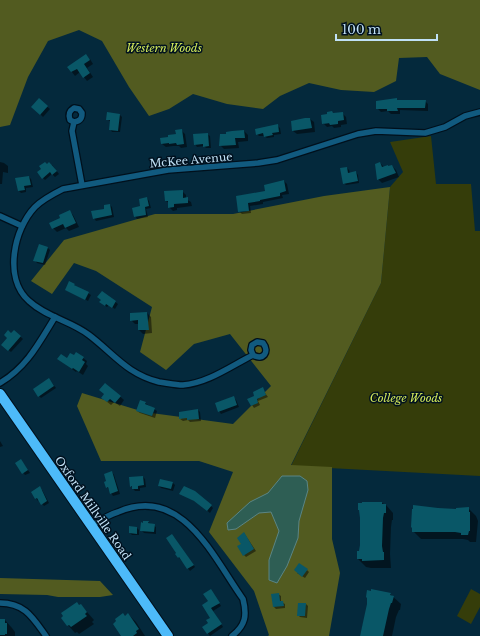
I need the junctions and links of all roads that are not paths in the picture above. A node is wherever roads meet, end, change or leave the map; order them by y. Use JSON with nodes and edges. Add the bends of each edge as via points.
{"nodes":[{"id":1,"x":480,"y":112,"type":"edge"},
{"id":2,"x":74,"y":122,"type":"dead end"},
{"id":3,"x":82,"y":184,"type":"junction"},
{"id":4,"x":0,"y":216,"type":"edge"},
{"id":5,"x":22,"y":226,"type":"junction"},
{"id":6,"x":55,"y":317,"type":"junction"},
{"id":7,"x":253,"y":355,"type":"dead end"},
{"id":8,"x":0,"y":383,"type":"edge"},
{"id":9,"x":0,"y":394,"type":"edge"},
{"id":10,"x":91,"y":526,"type":"junction"},
{"id":11,"x":0,"y":603,"type":"edge"},
{"id":12,"x":46,"y":636,"type":"edge"},
{"id":13,"x":168,"y":636,"type":"edge"},
{"id":14,"x":232,"y":636,"type":"edge"}],
"edges":[{"from":1,"to":3,"type":"street","name":"McKee Avenue","via":[[425,133],[376,131],[358,134],[258,164],[168,170]]},
{"from":2,"to":3,"type":"street","via":[[72,131]]},
{"from":3,"to":5,"type":"street","name":"McKee Avenue","via":[[49,196],[35,207]]},
{"from":4,"to":5,"type":"street"},
{"from":5,"to":6,"type":"street","name":"McKee Avenue","via":[[15,246],[14,266],[18,285],[28,300]]},
{"from":6,"to":7,"type":"street","name":"McKee Avenue","via":[[89,335],[136,374],[169,384],[184,385],[209,378]]},
{"from":6,"to":8,"type":"street","via":[[26,362]]},
{"from":9,"to":10,"type":"highway","name":"Oxford Millville Road"},
{"from":10,"to":13,"type":"highway","name":"Oxford Millville Road"},
{"from":10,"to":14,"type":"street","via":[[119,511],[135,507],[152,506],[166,509],[183,519],[197,531],[243,598],[245,620]]},
{"from":11,"to":12,"type":"street","via":[[15,604],[23,608]]}]}
